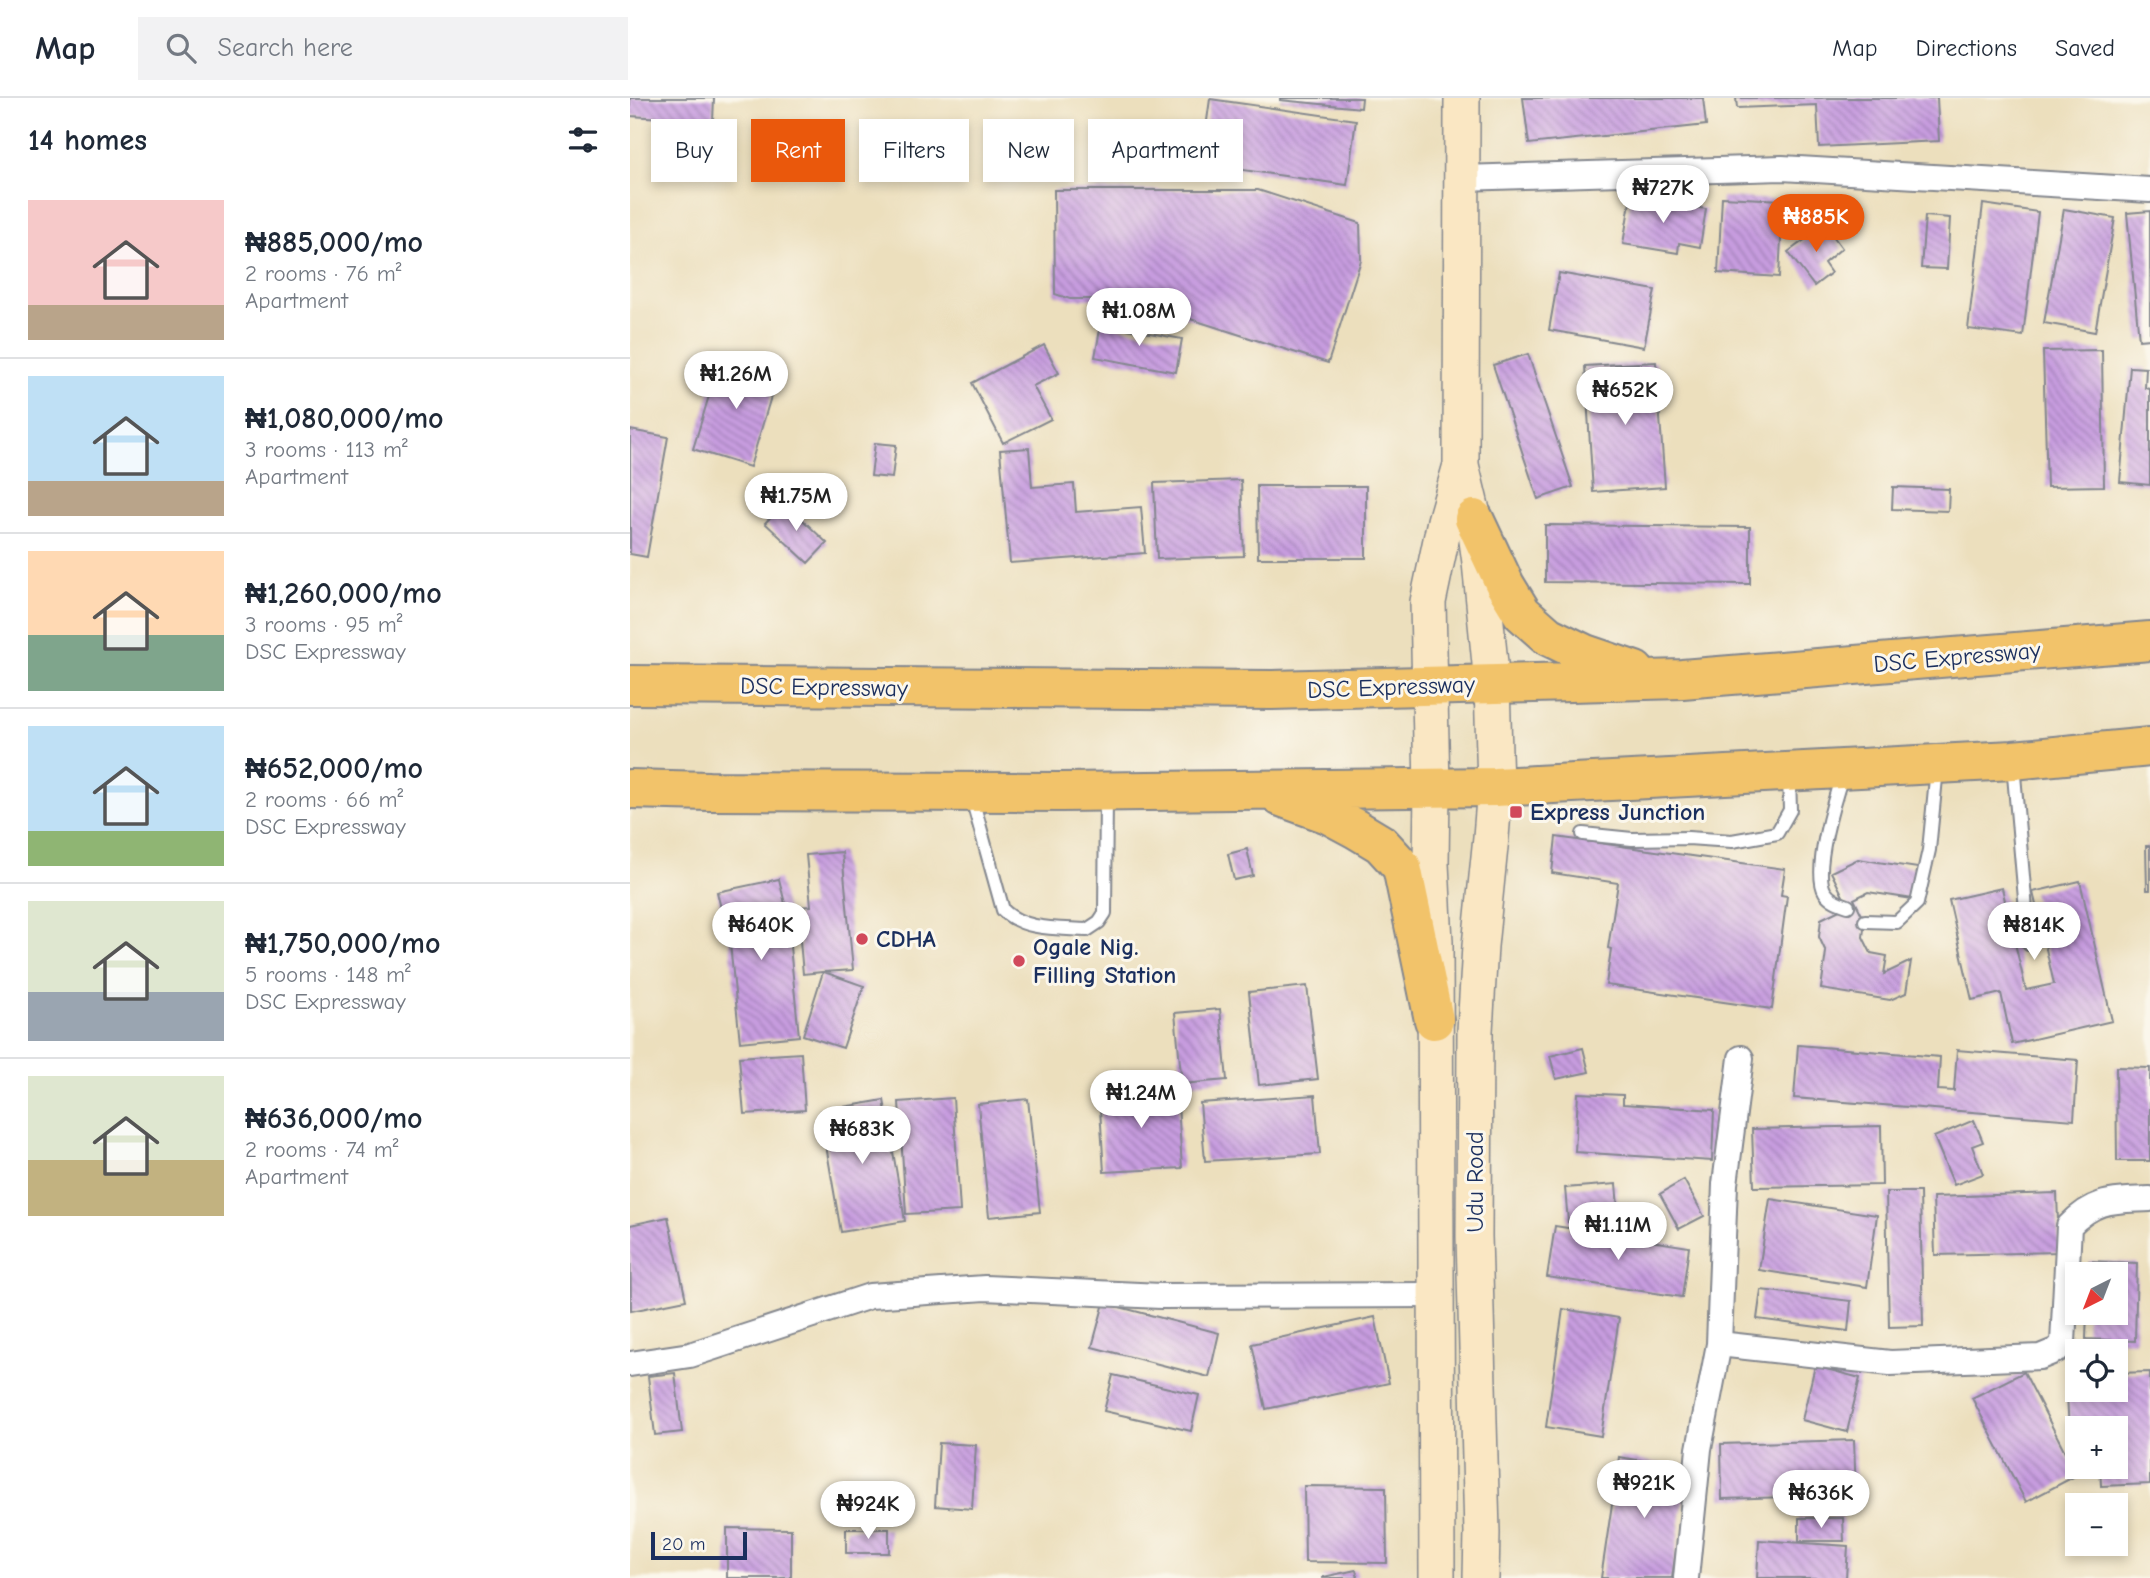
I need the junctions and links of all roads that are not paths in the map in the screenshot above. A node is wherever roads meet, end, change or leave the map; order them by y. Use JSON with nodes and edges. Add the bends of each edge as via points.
{"nodes":[{"id":1,"x":1462,"y":98,"type":"edge"},
{"id":2,"x":1462,"y":178,"type":"junction"},
{"id":3,"x":2150,"y":190,"type":"edge"},
{"id":4,"x":1461,"y":465,"type":"junction"},
{"id":5,"x":1474,"y":519,"type":"junction"},
{"id":6,"x":2150,"y":641,"type":"edge"},
{"id":7,"x":1682,"y":679,"type":"junction"},
{"id":8,"x":1492,"y":684,"type":"junction"},
{"id":9,"x":630,"y":685,"type":"edge"},
{"id":10,"x":1429,"y":685,"type":"junction"},
{"id":11,"x":2150,"y":747,"type":"edge"},
{"id":12,"x":2013,"y":760,"type":"junction"},
{"id":13,"x":1937,"y":764,"type":"junction"},
{"id":14,"x":1844,"y":769,"type":"junction"},
{"id":15,"x":1789,"y":772,"type":"junction"},
{"id":16,"x":1495,"y":787,"type":"junction"},
{"id":17,"x":1256,"y":788,"type":"junction"},
{"id":18,"x":1432,"y":788,"type":"junction"},
{"id":19,"x":630,"y":789,"type":"edge"},
{"id":20,"x":970,"y":792,"type":"junction"},
{"id":21,"x":1106,"y":792,"type":"junction"},
{"id":22,"x":1583,"y":834,"type":"dead end"},
{"id":23,"x":1848,"y":906,"type":"dead end"},
{"id":24,"x":1865,"y":920,"type":"dead end"},
{"id":25,"x":2029,"y":944,"type":"dead end"},
{"id":26,"x":1434,"y":1020,"type":"junction"},
{"id":27,"x":1741,"y":1058,"type":"dead end"},
{"id":28,"x":2150,"y":1199,"type":"edge"},
{"id":29,"x":1436,"y":1295,"type":"junction"},
{"id":30,"x":1719,"y":1344,"type":"junction"},
{"id":31,"x":630,"y":1364,"type":"edge"},
{"id":32,"x":1437,"y":1578,"type":"edge"},
{"id":33,"x":1481,"y":1578,"type":"edge"},
{"id":34,"x":1686,"y":1578,"type":"edge"}],
"edges":[{"from":1,"to":2,"type":"main road"},
{"from":2,"to":3,"type":"street","via":[[1782,168]]},
{"from":2,"to":4,"type":"main road"},
{"from":4,"to":5,"type":"main road","name":"Udu Road"},
{"from":4,"to":10,"type":"main road","name":"Udu Road","via":[[1428,602]]},
{"from":5,"to":7,"type":"main road","via":[[1522,613],[1548,636],[1626,670]]},
{"from":5,"to":8,"type":"main road","name":"Udu Road"},
{"from":6,"to":7,"type":"main road","name":"DSC Expressway"},
{"from":7,"to":8,"type":"main road","name":"DSC Expressway"},
{"from":8,"to":10,"type":"main road","name":"DSC Expressway"},
{"from":8,"to":16,"type":"main road","name":"Udu Road"},
{"from":9,"to":10,"type":"main road","name":"DSC Expressway","via":[[1244,690]]},
{"from":10,"to":18,"type":"main road","name":"Udu Road"},
{"from":11,"to":12,"type":"main road"},
{"from":12,"to":13,"type":"main road"},
{"from":12,"to":25,"type":"lane"},
{"from":13,"to":14,"type":"main road"},
{"from":13,"to":24,"type":"lane","via":[[1929,850],[1917,903],[1897,922]]},
{"from":14,"to":15,"type":"main road"},
{"from":14,"to":23,"type":"lane","via":[[1821,859],[1824,890],[1835,902]]},
{"from":15,"to":16,"type":"main road"},
{"from":15,"to":22,"type":"lane","via":[[1790,810],[1777,833],[1732,841]]},
{"from":16,"to":18,"type":"main road"},
{"from":16,"to":33,"type":"main road","name":"Udu Road","via":[[1475,1031]]},
{"from":17,"to":18,"type":"main road"},
{"from":17,"to":21,"type":"main road"},
{"from":17,"to":26,"type":"main road","via":[[1356,829],[1381,844],[1402,867]]},
{"from":18,"to":26,"type":"main road","name":"Udu Road"},
{"from":19,"to":20,"type":"main road"},
{"from":20,"to":21,"type":"main road"},
{"from":20,"to":21,"type":"lane","via":[[1003,910],[1028,925],[1087,930],[1105,913]]},
{"from":26,"to":29,"type":"main road","name":"Udu Road"},
{"from":27,"to":30,"type":"street","via":[[1725,1184]]},
{"from":28,"to":30,"type":"street","via":[[2108,1201],[2083,1211],[2069,1226],[2063,1343],[2040,1357],[1889,1363]]},
{"from":29,"to":31,"type":"street","via":[[1161,1296],[985,1288],[870,1296],[690,1355]]},
{"from":29,"to":32,"type":"main road","name":"Udu Road"},
{"from":30,"to":34,"type":"street","via":[[1699,1449]]}]}
